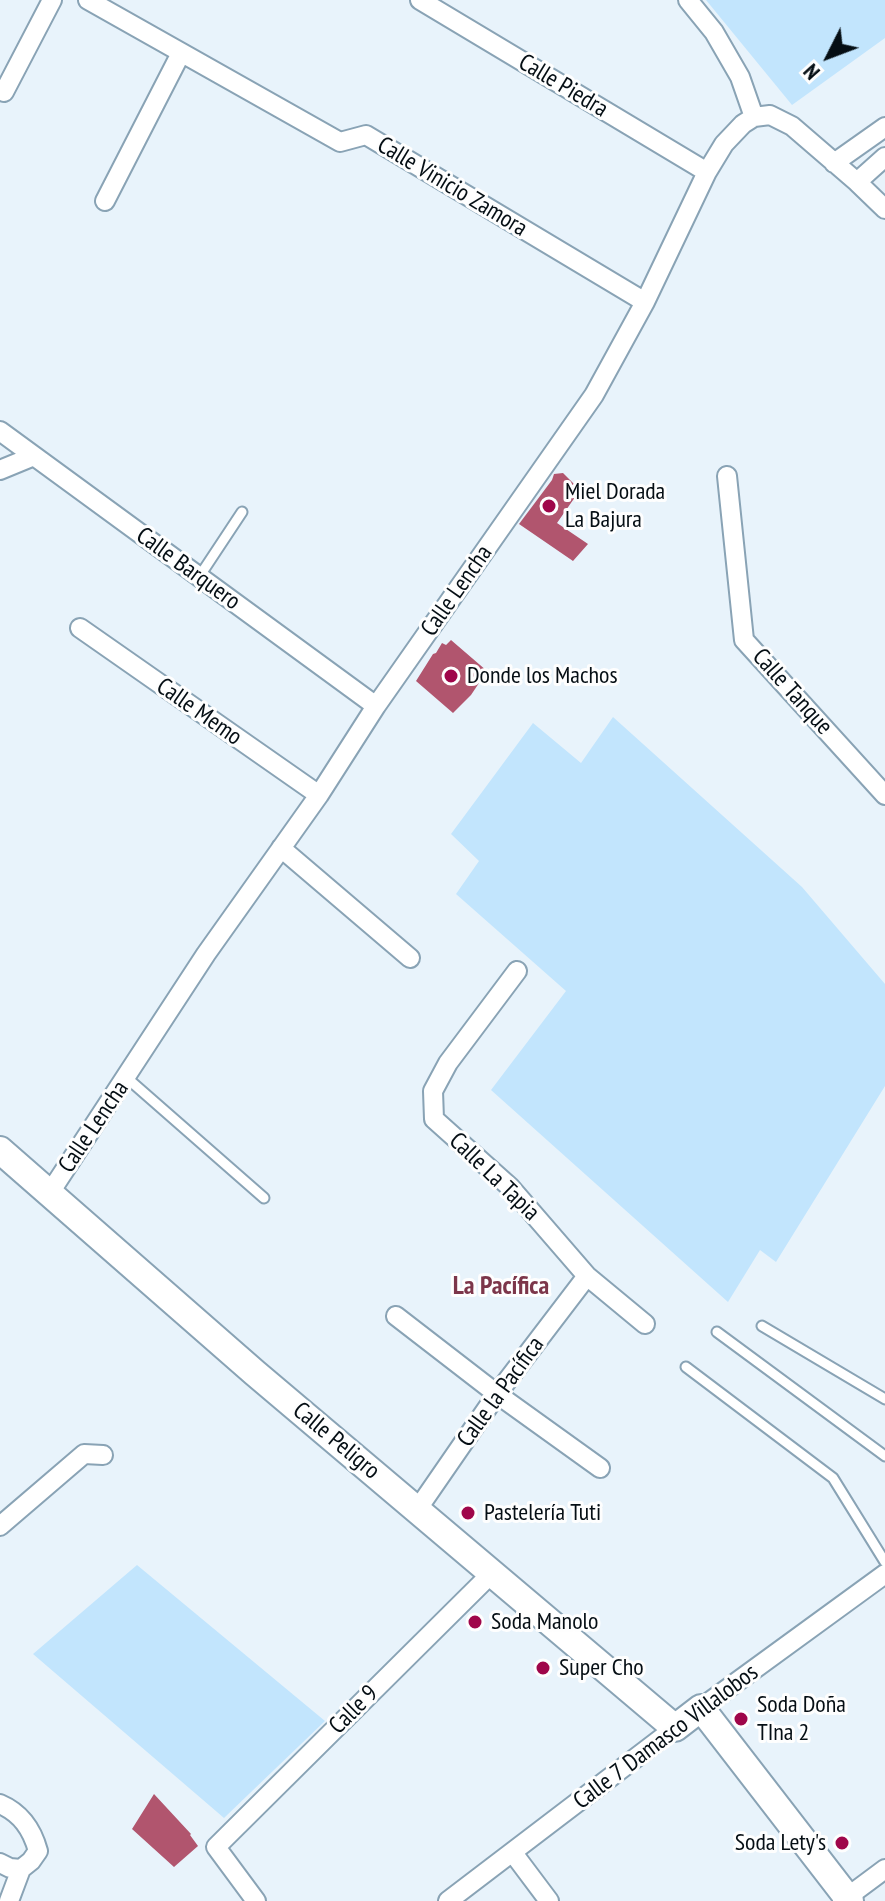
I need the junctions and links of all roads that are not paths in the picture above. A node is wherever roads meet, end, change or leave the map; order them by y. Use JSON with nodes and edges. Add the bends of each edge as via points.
{"nodes":[{"id":1,"x":52,"y":0,"type":"edge"},
{"id":2,"x":88,"y":0,"type":"edge"},
{"id":3,"x":420,"y":0,"type":"edge"},
{"id":4,"x":688,"y":0,"type":"edge"},
{"id":5,"x":181,"y":53,"type":"junction"},
{"id":6,"x":4,"y":92,"type":"dead end"},
{"id":7,"x":754,"y":117,"type":"junction"},
{"id":8,"x":885,"y":127,"type":"edge"},
{"id":9,"x":885,"y":157,"type":"edge"},
{"id":10,"x":834,"y":163,"type":"junction"},
{"id":11,"x":707,"y":172,"type":"junction"},
{"id":12,"x":857,"y":182,"type":"junction"},
{"id":13,"x":105,"y":201,"type":"dead end"},
{"id":14,"x":885,"y":209,"type":"edge"},
{"id":15,"x":645,"y":302,"type":"junction"},
{"id":16,"x":0,"y":431,"type":"edge"},
{"id":17,"x":34,"y":456,"type":"junction"},
{"id":18,"x":0,"y":470,"type":"edge"},
{"id":19,"x":727,"y":476,"type":"dead end"},
{"id":20,"x":242,"y":512,"type":"dead end"},
{"id":21,"x":199,"y":577,"type":"junction"},
{"id":22,"x":80,"y":628,"type":"dead end"},
{"id":23,"x":376,"y":706,"type":"junction"},
{"id":24,"x":319,"y":795,"type":"junction"},
{"id":25,"x":885,"y":795,"type":"edge"},
{"id":26,"x":281,"y":848,"type":"junction"},
{"id":27,"x":410,"y":958,"type":"dead end"},
{"id":28,"x":517,"y":971,"type":"dead end"},
{"id":29,"x":127,"y":1078,"type":"junction"},
{"id":30,"x":0,"y":1150,"type":"edge"},
{"id":31,"x":49,"y":1194,"type":"junction"},
{"id":32,"x":264,"y":1198,"type":"dead end"},
{"id":33,"x":587,"y":1276,"type":"junction"},
{"id":34,"x":396,"y":1316,"type":"dead end"},
{"id":35,"x":645,"y":1324,"type":"dead end"},
{"id":36,"x":762,"y":1326,"type":"dead end"},
{"id":37,"x":717,"y":1332,"type":"dead end"},
{"id":38,"x":686,"y":1367,"type":"dead end"},
{"id":39,"x":497,"y":1394,"type":"junction"},
{"id":40,"x":885,"y":1399,"type":"edge"},
{"id":41,"x":103,"y":1455,"type":"dead end"},
{"id":42,"x":885,"y":1456,"type":"edge"},
{"id":43,"x":600,"y":1468,"type":"dead end"},
{"id":44,"x":417,"y":1510,"type":"junction"},
{"id":45,"x":0,"y":1526,"type":"edge"},
{"id":46,"x":885,"y":1562,"type":"edge"},
{"id":47,"x":491,"y":1574,"type":"junction"},
{"id":48,"x":885,"y":1574,"type":"edge"},
{"id":49,"x":701,"y":1708,"type":"junction"},
{"id":50,"x":675,"y":1728,"type":"junction"},
{"id":51,"x":0,"y":1804,"type":"edge"},
{"id":52,"x":513,"y":1853,"type":"junction"},
{"id":53,"x":0,"y":1863,"type":"edge"},
{"id":54,"x":21,"y":1869,"type":"junction"},
{"id":55,"x":885,"y":1869,"type":"edge"},
{"id":56,"x":847,"y":1900,"type":"edge"},
{"id":57,"x":9,"y":1901,"type":"edge"},
{"id":58,"x":256,"y":1901,"type":"edge"},
{"id":59,"x":448,"y":1901,"type":"edge"},
{"id":60,"x":549,"y":1901,"type":"edge"}],
"edges":[{"from":1,"to":6,"type":"street"},
{"from":2,"to":5,"type":"street","name":"Calle Vinicio Zamora"},
{"from":3,"to":11,"type":"street","name":"Calle Piedra"},
{"from":4,"to":7,"type":"street","via":[[740,77]]},
{"from":5,"to":13,"type":"street"},
{"from":5,"to":15,"type":"street","name":"Calle Vinicio Zamora","via":[[340,142],[366,135]]},
{"from":7,"to":10,"type":"street","via":[[770,115],[792,126]]},
{"from":7,"to":11,"type":"street","name":"Calle Lencha","via":[[724,144]]},
{"from":8,"to":10,"type":"street"},
{"from":9,"to":12,"type":"street"},
{"from":10,"to":12,"type":"street"},
{"from":11,"to":15,"type":"street","name":"Calle Lencha"},
{"from":12,"to":14,"type":"street"},
{"from":15,"to":23,"type":"street","name":"Calle Lencha","via":[[594,395]]},
{"from":16,"to":17,"type":"street","name":"Calle Barquero"},
{"from":17,"to":18,"type":"street"},
{"from":17,"to":21,"type":"street","name":"Calle Barquero"},
{"from":19,"to":25,"type":"street","name":"Calle Tanque","via":[[744,640]]},
{"from":20,"to":21,"type":"lane"},
{"from":21,"to":23,"type":"street","name":"Calle Barquero"},
{"from":22,"to":24,"type":"street","name":"Calle Memo"},
{"from":23,"to":24,"type":"street","name":"Calle Lencha"},
{"from":24,"to":26,"type":"street","name":"Calle Lencha"},
{"from":26,"to":27,"type":"street"},
{"from":26,"to":29,"type":"street","name":"Calle Lencha"},
{"from":28,"to":33,"type":"street","name":"Calle La Tapia","via":[[448,1063],[433,1091],[434,1119],[510,1187]]},
{"from":29,"to":31,"type":"street","name":"Calle Lencha"},
{"from":29,"to":32,"type":"lane"},
{"from":30,"to":31,"type":"main road","name":"Calle Peligro"},
{"from":31,"to":44,"type":"main road","name":"Calle Peligro"},
{"from":33,"to":35,"type":"street","name":"Calle La Tapia"},
{"from":33,"to":39,"type":"street","name":"Calle la Pacífica"},
{"from":34,"to":39,"type":"street"},
{"from":36,"to":40,"type":"lane"},
{"from":37,"to":42,"type":"lane"},
{"from":38,"to":46,"type":"lane","via":[[833,1478]]},
{"from":39,"to":43,"type":"street"},
{"from":39,"to":44,"type":"street","name":"Calle la Pacífica"},
{"from":41,"to":45,"type":"street","via":[[84,1454]]},
{"from":44,"to":47,"type":"main road","name":"Calle Peligro"},
{"from":47,"to":50,"type":"main road","name":"Calle Peligro"},
{"from":47,"to":58,"type":"street","name":"Calle 9","via":[[216,1847]]},
{"from":48,"to":49,"type":"street","name":"Calle 7 Damasco Villalobos"},
{"from":49,"to":50,"type":"main road","name":"Calle 7 Damasco Villalobos"},
{"from":49,"to":56,"type":"main road"},
{"from":50,"to":52,"type":"street","name":"Calle 7 Damasco Villalobos"},
{"from":51,"to":54,"type":"street","via":[[18,1814],[35,1837],[38,1851]]},
{"from":52,"to":59,"type":"street","name":"Calle 7 Damasco Villalobos"},
{"from":52,"to":60,"type":"street"},
{"from":53,"to":54,"type":"street"},
{"from":54,"to":57,"type":"street"},
{"from":55,"to":56,"type":"street"}]}
